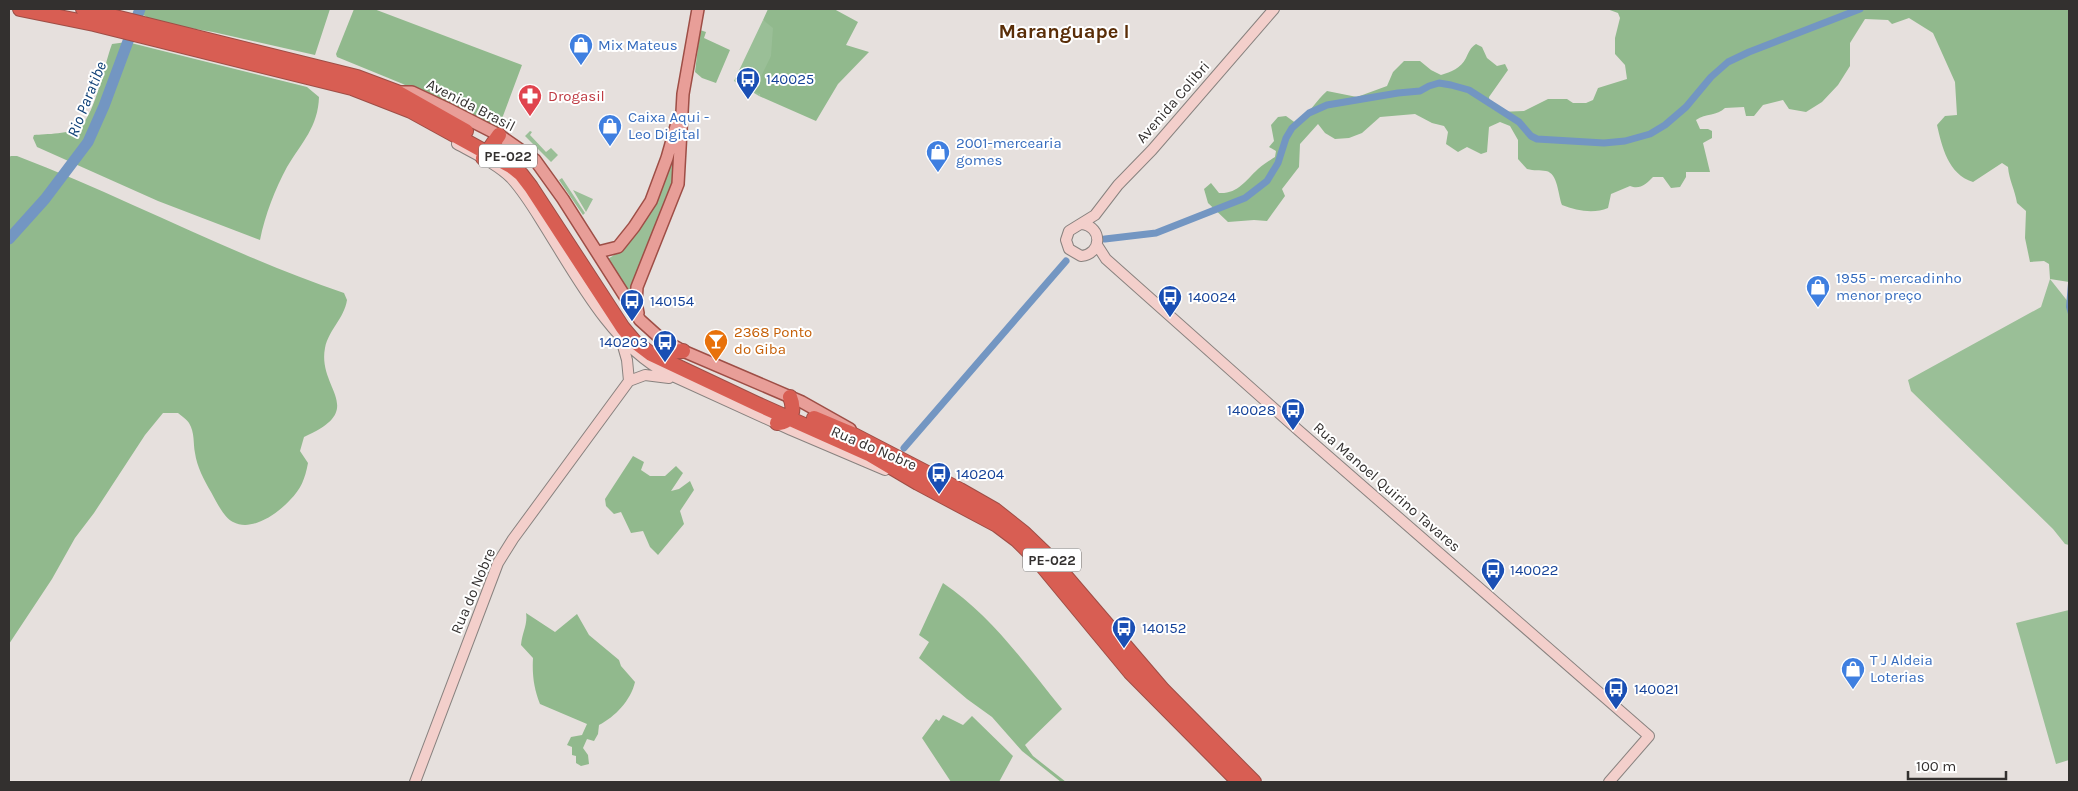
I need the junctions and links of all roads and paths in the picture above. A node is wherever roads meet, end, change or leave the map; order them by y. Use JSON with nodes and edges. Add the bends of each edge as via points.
{"nodes":[{"id":1,"x":20,"y":9,"type":"edge"},
{"id":2,"x":83,"y":9,"type":"edge"},
{"id":3,"x":698,"y":9,"type":"edge"},
{"id":4,"x":1274,"y":9,"type":"edge"},
{"id":5,"x":117,"y":23,"type":"junction"},
{"id":6,"x":137,"y":28,"type":"junction"},
{"id":7,"x":683,"y":94,"type":"junction"},
{"id":8,"x":490,"y":148,"type":"junction"},
{"id":9,"x":1095,"y":215,"type":"junction"},
{"id":10,"x":1082,"y":224,"type":"junction"},
{"id":11,"x":1095,"y":230,"type":"junction"},
{"id":12,"x":1094,"y":249,"type":"junction"},
{"id":13,"x":598,"y":252,"type":"junction"},
{"id":14,"x":571,"y":258,"type":"junction"},
{"id":15,"x":640,"y":320,"type":"junction"},
{"id":16,"x":620,"y":336,"type":"junction"},
{"id":17,"x":683,"y":351,"type":"junction"},
{"id":18,"x":665,"y":352,"type":"junction"},
{"id":19,"x":682,"y":380,"type":"junction"},
{"id":20,"x":629,"y":381,"type":"junction"},
{"id":21,"x":788,"y":412,"type":"junction"},
{"id":22,"x":415,"y":782,"type":"edge"},
{"id":23,"x":1239,"y":782,"type":"edge"},
{"id":24,"x":1254,"y":782,"type":"edge"},
{"id":25,"x":1608,"y":782,"type":"edge"}],
"edges":[{"from":1,"to":5,"type":"highway","number":"PE-022"},
{"from":2,"to":5,"type":"highway","number":"PE-022"},
{"from":3,"to":7,"type":"main road"},
{"from":4,"to":9,"type":"main road","name":"Avenida Colibri"},
{"from":5,"to":6,"type":"highway","number":"PE-022"},
{"from":6,"to":8,"type":"highway","number":"PE-022","via":[[343,85],[411,111]]},
{"from":6,"to":8,"type":"highway","number":"PE-022","via":[[357,77],[397,92]]},
{"from":7,"to":13,"type":"main road","via":[[667,158],[651,201],[618,247]]},
{"from":7,"to":15,"type":"main road","via":[[678,184],[637,287]]},
{"from":8,"to":13,"type":"main road","name":"Avenida Brasil","number":"PE-022","via":[[535,160]]},
{"from":8,"to":14,"type":"highway","number":"PE-022","via":[[521,174]]},
{"from":8,"to":18,"type":"highway","number":"PE-022","via":[[532,175],[629,321],[643,337]]},
{"from":9,"to":10,"type":"main road","name":"Avenida Colibri"},
{"from":9,"to":11,"type":"main road"},
{"from":10,"to":11,"type":"main road"},
{"from":10,"to":12,"type":"main road","via":[[1069,231],[1067,245],[1076,255],[1086,256]]},
{"from":11,"to":12,"type":"main road","via":[[1098,240]]},
{"from":12,"to":25,"type":"main road","name":"Rua Manoel Quirino Tavares","via":[[1649,736]]},
{"from":13,"to":15,"type":"main road","name":"Avenida Brasil","number":"PE-022"},
{"from":14,"to":16,"type":"main road","via":[[603,315]]},
{"from":14,"to":21,"type":"highway","number":"PE-022","via":[[639,346],[691,373]]},
{"from":15,"to":17,"type":"main road","name":"Avenida Brasil","number":"PE-022","via":[[660,338]]},
{"from":16,"to":19,"type":"main road","via":[[650,363]]},
{"from":16,"to":20,"type":"main road"},
{"from":17,"to":18,"type":"highway"},
{"from":17,"to":21,"type":"main road","name":"Avenida Brasil","number":"PE-022"},
{"from":18,"to":21,"type":"highway","number":"PE-022"},
{"from":19,"to":20,"type":"main road","via":[[645,375]]},
{"from":19,"to":21,"type":"main road"},
{"from":20,"to":22,"type":"main road","name":"Rua do Nobre","via":[[498,563]]},
{"from":21,"to":23,"type":"highway","number":"PE-022","via":[[997,524],[1017,540],[1130,672]]},
{"from":21,"to":24,"type":"highway","number":"PE-022","via":[[863,440],[960,490],[1024,533],[1050,558],[1163,690]]}]}
